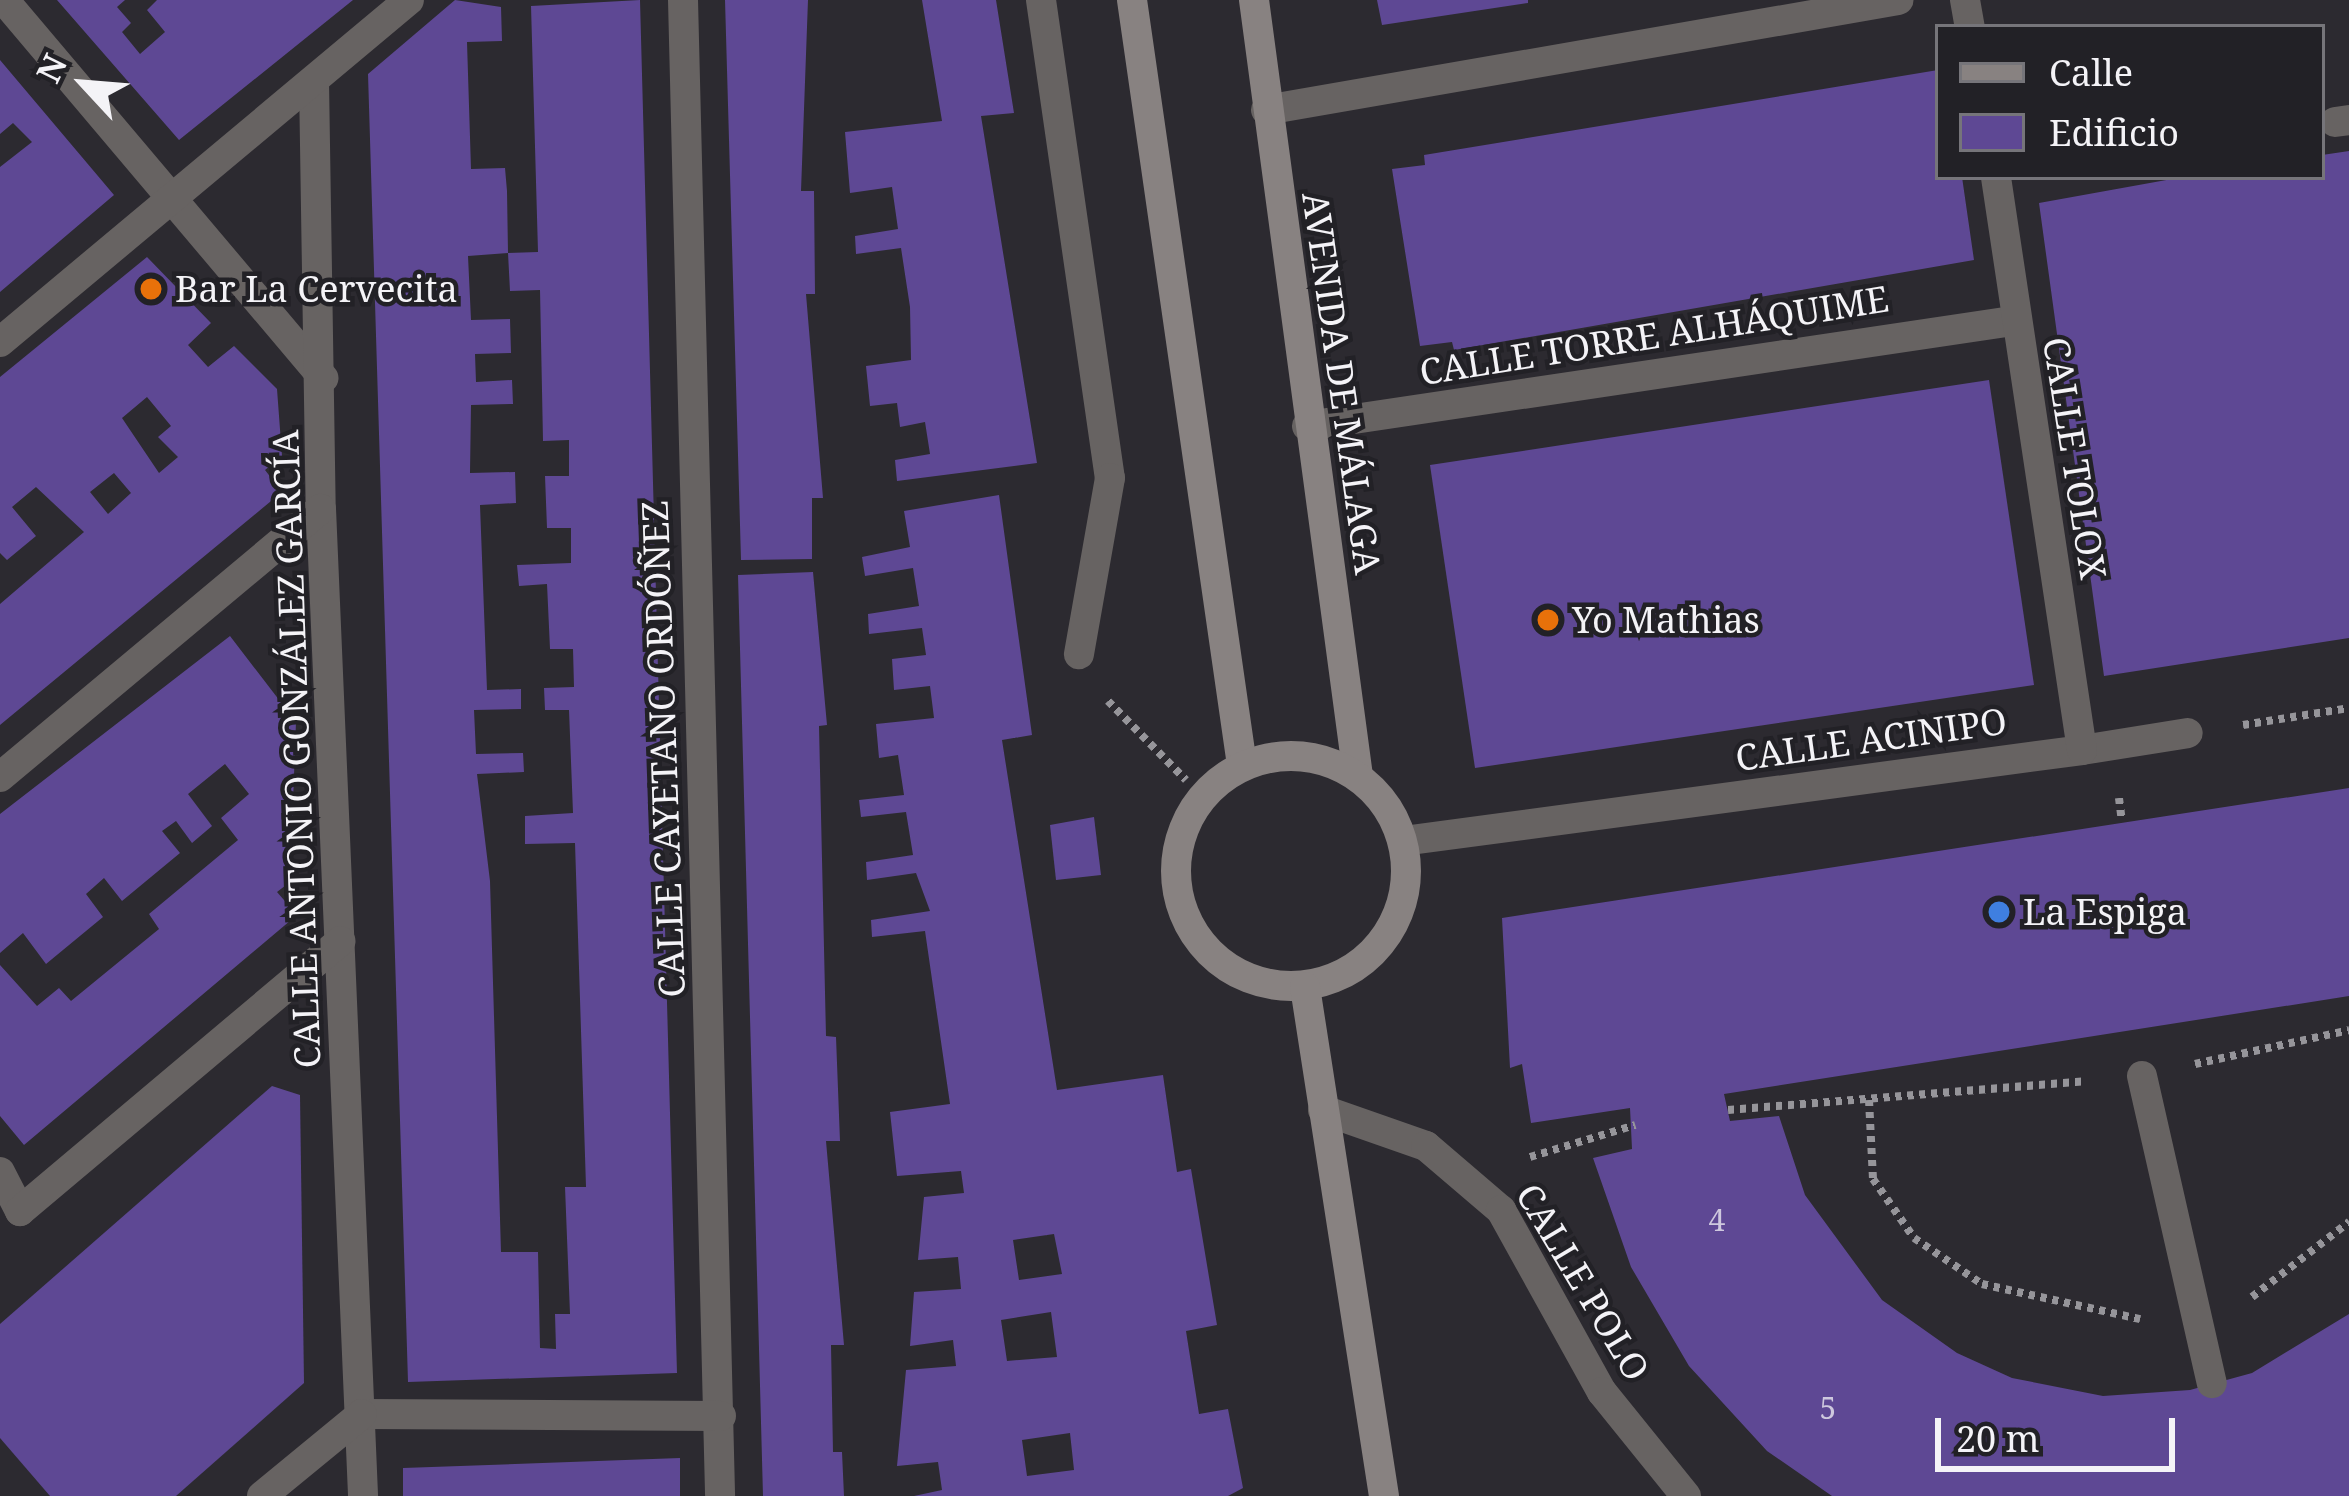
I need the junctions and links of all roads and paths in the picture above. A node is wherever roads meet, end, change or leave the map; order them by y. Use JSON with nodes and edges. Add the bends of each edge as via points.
{"nodes":[{"id":1,"x":4,"y":0,"type":"edge"},
{"id":2,"x":409,"y":0,"type":"edge"},
{"id":3,"x":682,"y":0,"type":"edge"},
{"id":4,"x":1041,"y":0,"type":"edge"},
{"id":5,"x":1132,"y":0,"type":"edge"},
{"id":6,"x":1254,"y":0,"type":"edge"},
{"id":7,"x":1898,"y":0,"type":"edge"},
{"id":8,"x":314,"y":81,"type":"junction"},
{"id":9,"x":1266,"y":110,"type":"junction"},
{"id":10,"x":1996,"y":180,"type":"edge"},
{"id":11,"x":172,"y":198,"type":"junction"},
{"id":12,"x":2013,"y":320,"type":"junction"},
{"id":13,"x":0,"y":342,"type":"edge"},
{"id":14,"x":323,"y":378,"type":"junction"},
{"id":15,"x":1307,"y":426,"type":"junction"},
{"id":16,"x":321,"y":509,"type":"junction"},
{"id":17,"x":1079,"y":654,"type":"dead end"},
{"id":18,"x":2349,"y":708,"type":"edge"},
{"id":19,"x":1116,"y":714,"type":"dead end"},
{"id":20,"x":2188,"y":733,"type":"joint"},
{"id":21,"x":2082,"y":750,"type":"junction"},
{"id":22,"x":1242,"y":765,"type":"junction"},
{"id":23,"x":1358,"y":776,"type":"junction"},
{"id":24,"x":0,"y":777,"type":"edge"},
{"id":25,"x":1202,"y":795,"type":"junction"},
{"id":26,"x":1403,"y":841,"type":"junction"},
{"id":27,"x":341,"y":941,"type":"junction"},
{"id":28,"x":1305,"y":987,"type":"junction"},
{"id":29,"x":2142,"y":1076,"type":"dead end"},
{"id":30,"x":1323,"y":1110,"type":"junction"},
{"id":31,"x":1728,"y":1110,"type":"dead end"},
{"id":32,"x":1635,"y":1125,"type":"dead end"},
{"id":33,"x":0,"y":1172,"type":"edge"},
{"id":34,"x":1465,"y":1177,"type":"junction"},
{"id":35,"x":2349,"y":1222,"type":"edge"},
{"id":36,"x":2201,"y":1318,"type":"junction"},
{"id":37,"x":2212,"y":1383,"type":"dead end"},
{"id":38,"x":362,"y":1414,"type":"junction"},
{"id":39,"x":721,"y":1416,"type":"junction"},
{"id":40,"x":262,"y":1496,"type":"edge"},
{"id":41,"x":363,"y":1496,"type":"edge"},
{"id":42,"x":720,"y":1496,"type":"edge"},
{"id":43,"x":1384,"y":1496,"type":"edge"},
{"id":44,"x":1686,"y":1496,"type":"edge"}],
"edges":[{"from":1,"to":11,"type":"street"},
{"from":2,"to":8,"type":"street"},
{"from":3,"to":39,"type":"street","name":"CALLE CAYETANO ORDÓÑEZ"},
{"from":4,"to":17,"type":"street","via":[[1110,478]]},
{"from":5,"to":22,"type":"main road"},
{"from":6,"to":9,"type":"main road","name":"AVENIDA DE MÁLAGA"},
{"from":7,"to":9,"type":"street"},
{"from":8,"to":11,"type":"street"},
{"from":8,"to":14,"type":"street","name":"CALLE ANTONIO GONZÁLEZ GARCÍA"},
{"from":9,"to":15,"type":"main road","name":"AVENIDA DE MÁLAGA"},
{"from":10,"to":12,"type":"street","name":"CALLE TOLOX"},
{"from":11,"to":13,"type":"street"},
{"from":11,"to":14,"type":"street"},
{"from":12,"to":15,"type":"street","name":"CALLE TORRE ALHÁQUIME"},
{"from":12,"to":21,"type":"street","name":"CALLE TOLOX"},
{"from":14,"to":16,"type":"street","name":"CALLE ANTONIO GONZÁLEZ GARCÍA"},
{"from":15,"to":23,"type":"main road","name":"AVENIDA DE MÁLAGA"},
{"from":16,"to":24,"type":"street"},
{"from":16,"to":27,"type":"street","name":"CALLE ANTONIO GONZÁLEZ GARCÍA"},
{"from":18,"to":20,"type":"path"},
{"from":19,"to":25,"type":"path"},
{"from":20,"to":21,"type":"street","name":"CALLE ACINIPO"},
{"from":21,"to":26,"type":"street","name":"CALLE ACINIPO"},
{"from":22,"to":23,"type":"main road","via":[[1322,759]]},
{"from":22,"to":25,"type":"main road"},
{"from":23,"to":26,"type":"main road"},
{"from":25,"to":28,"type":"main road","via":[[1179,840],[1177,873],[1194,936],[1230,971]]},
{"from":26,"to":28,"type":"main road","via":[[1403,893],[1383,943],[1356,967]]},
{"from":27,"to":33,"type":"street","via":[[20,1211]]},
{"from":27,"to":38,"type":"street","name":"CALLE ANTONIO GONZÁLEZ GARCÍA"},
{"from":28,"to":30,"type":"main road"},
{"from":29,"to":36,"type":"street"},
{"from":30,"to":34,"type":"street","name":"CALLE POLO","via":[[1426,1146]]},
{"from":30,"to":43,"type":"main road"},
{"from":31,"to":36,"type":"path","via":[[1869,1100],[1874,1179],[1914,1238],[1982,1284],[2071,1310]]},
{"from":32,"to":34,"type":"path"},
{"from":34,"to":44,"type":"street","name":"CALLE POLO","via":[[1501,1210],[1602,1392]]},
{"from":35,"to":36,"type":"path","via":[[2302,1265]]},
{"from":36,"to":37,"type":"street"},
{"from":38,"to":39,"type":"street"},
{"from":38,"to":40,"type":"street"},
{"from":38,"to":41,"type":"street","name":"CALLE ANTONIO GONZÁLEZ GARCÍA"},
{"from":39,"to":42,"type":"street","name":"CALLE CAYETANO ORDÓÑEZ"}]}
